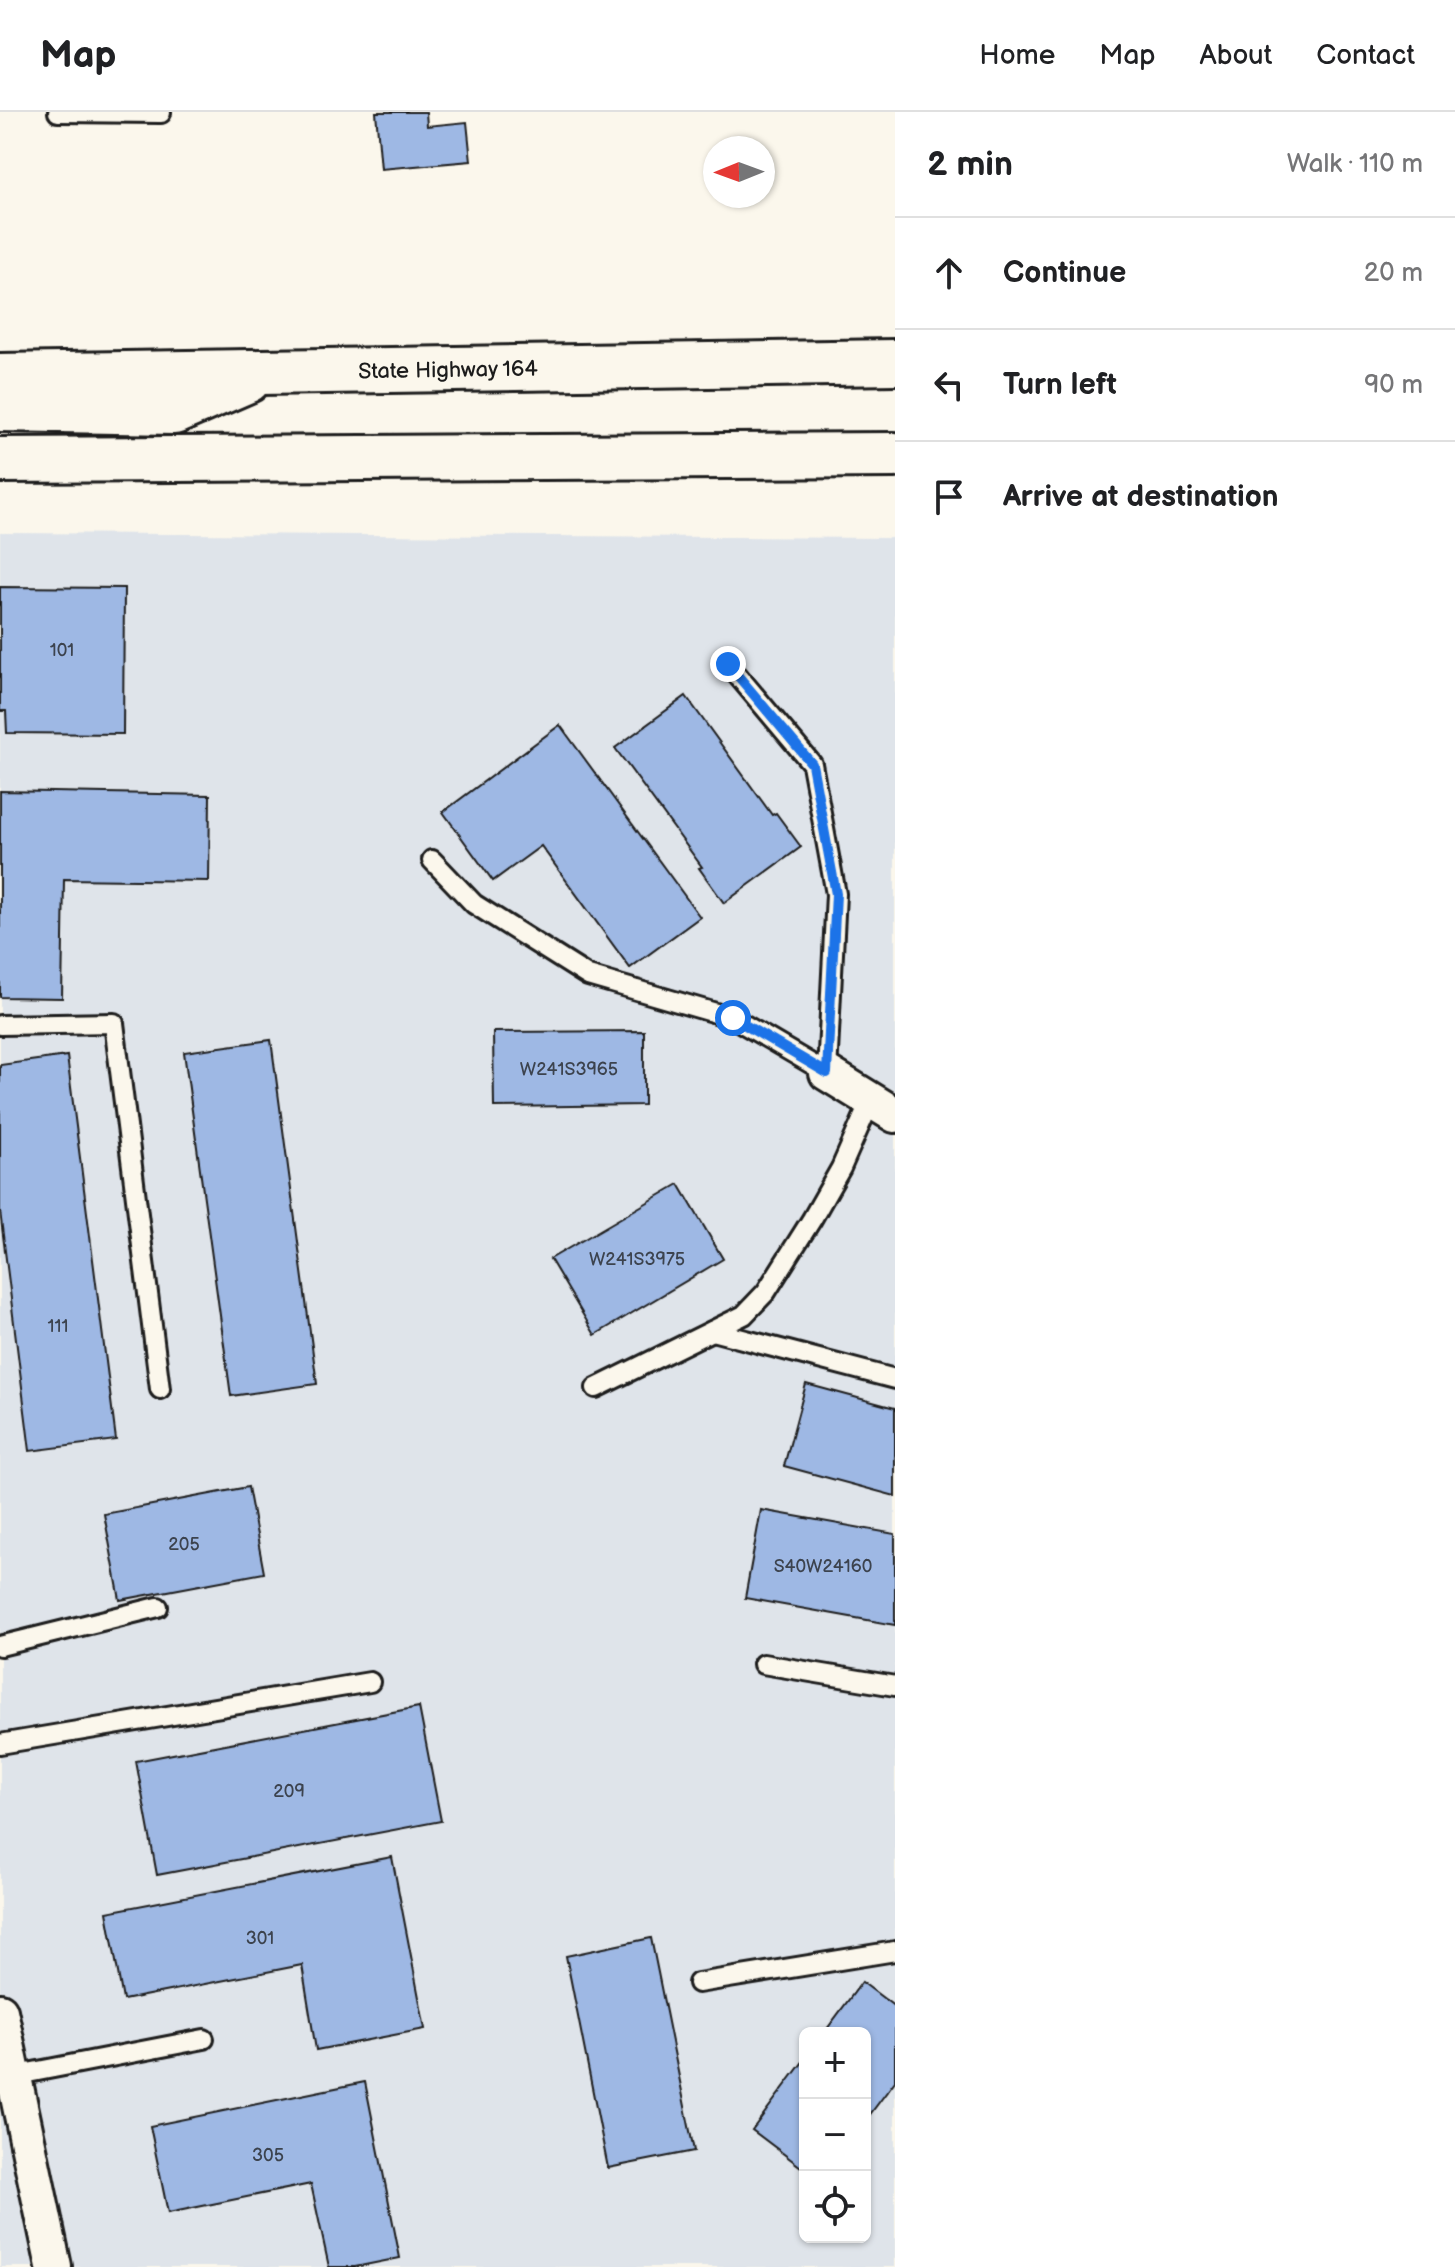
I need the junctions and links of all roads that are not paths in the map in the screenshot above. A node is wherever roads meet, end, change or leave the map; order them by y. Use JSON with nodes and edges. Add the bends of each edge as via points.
{"nodes":[{"id":1,"x":58,"y":112,"type":"edge"},
{"id":2,"x":161,"y":113,"type":"edge"},
{"id":3,"x":895,"y":362,"type":"edge"},
{"id":4,"x":269,"y":372,"type":"junction"},
{"id":5,"x":0,"y":376,"type":"edge"},
{"id":6,"x":0,"y":409,"type":"edge"},
{"id":7,"x":895,"y":455,"type":"edge"},
{"id":8,"x":0,"y":460,"type":"edge"},
{"id":9,"x":728,"y":664,"type":"dead end"},
{"id":10,"x":432,"y":860,"type":"dead end"},
{"id":11,"x":0,"y":1025,"type":"edge"},
{"id":12,"x":827,"y":1073,"type":"junction"},
{"id":13,"x":883,"y":1108,"type":"edge"},
{"id":14,"x":712,"y":1331,"type":"junction"},
{"id":15,"x":895,"y":1379,"type":"edge"},
{"id":16,"x":596,"y":1388,"type":"dead end"},
{"id":17,"x":160,"y":1389,"type":"dead end"},
{"id":18,"x":158,"y":1607,"type":"dead end"},
{"id":19,"x":0,"y":1646,"type":"edge"},
{"id":20,"x":763,"y":1664,"type":"dead end"},
{"id":21,"x":370,"y":1682,"type":"dead end"},
{"id":22,"x":895,"y":1686,"type":"edge"},
{"id":23,"x":0,"y":1744,"type":"edge"},
{"id":24,"x":895,"y":1951,"type":"edge"},
{"id":25,"x":698,"y":1983,"type":"dead end"},
{"id":26,"x":0,"y":2011,"type":"edge"},
{"id":27,"x":204,"y":2039,"type":"dead end"},
{"id":28,"x":6,"y":2077,"type":"edge"},
{"id":29,"x":54,"y":2267,"type":"edge"}],
"edges":[{"from":1,"to":2,"type":"lane"},
{"from":3,"to":4,"type":"main road","name":"State Highway 164"},
{"from":4,"to":5,"type":"main road","name":"State Highway 164"},
{"from":4,"to":6,"type":"main road","via":[[174,412]]},
{"from":7,"to":8,"type":"main road"},
{"from":9,"to":12,"type":"lane","via":[[812,764],[836,894]]},
{"from":10,"to":12,"type":"lane","via":[[474,904],[588,976],[733,1018]]},
{"from":11,"to":17,"type":"lane","via":[[114,1023]]},
{"from":12,"to":13,"type":"street"},
{"from":13,"to":14,"type":"lane","via":[[766,1292],[744,1315]]},
{"from":14,"to":15,"type":"lane"},
{"from":14,"to":16,"type":"lane"},
{"from":18,"to":19,"type":"lane"},
{"from":20,"to":22,"type":"lane"},
{"from":21,"to":23,"type":"lane"},
{"from":24,"to":25,"type":"lane"},
{"from":26,"to":28,"type":"street"},
{"from":27,"to":28,"type":"lane"},
{"from":28,"to":29,"type":"street"}]}
